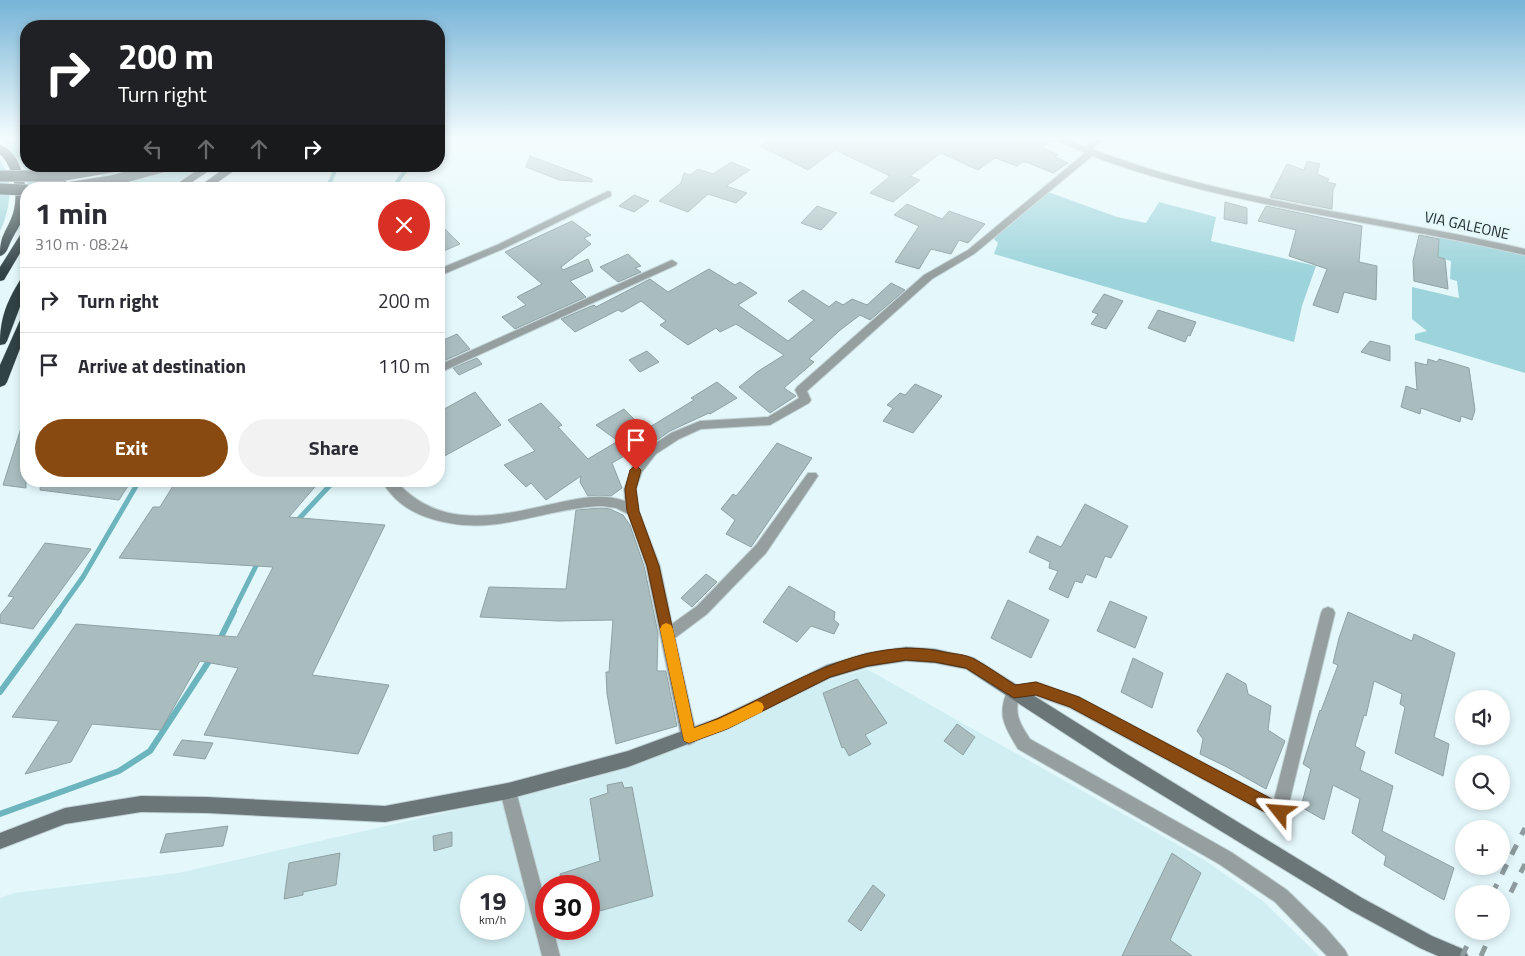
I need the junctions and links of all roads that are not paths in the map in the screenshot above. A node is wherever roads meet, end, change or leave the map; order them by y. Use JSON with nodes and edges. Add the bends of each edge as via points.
{"nodes":[{"id":1,"x":1051,"y":183,"type":"edge"},
{"id":2,"x":1189,"y":183,"type":"edge"},
{"id":3,"x":20,"y":184,"type":"edge"},
{"id":4,"x":0,"y":189,"type":"edge"},
{"id":5,"x":20,"y":190,"type":"edge"},
{"id":6,"x":608,"y":194,"type":"dead end"},
{"id":7,"x":20,"y":209,"type":"edge"},
{"id":8,"x":20,"y":209,"type":"edge"},
{"id":9,"x":20,"y":244,"type":"edge"},
{"id":10,"x":0,"y":252,"type":"edge"},
{"id":11,"x":1525,"y":252,"type":"edge"},
{"id":12,"x":672,"y":263,"type":"dead end"},
{"id":13,"x":445,"y":271,"type":"edge"},
{"id":14,"x":0,"y":277,"type":"edge"},
{"id":15,"x":20,"y":291,"type":"edge"},
{"id":16,"x":20,"y":332,"type":"edge"},
{"id":17,"x":0,"y":341,"type":"edge"},
{"id":18,"x":445,"y":366,"type":"edge"},
{"id":19,"x":0,"y":382,"type":"edge"},
{"id":20,"x":812,"y":476,"type":"dead end"},
{"id":21,"x":393,"y":487,"type":"edge"},
{"id":22,"x":633,"y":511,"type":"junction"},
{"id":23,"x":1328,"y":613,"type":"dead end"},
{"id":24,"x":668,"y":635,"type":"junction"},
{"id":25,"x":1014,"y":692,"type":"junction"},
{"id":26,"x":689,"y":737,"type":"junction"},
{"id":27,"x":508,"y":791,"type":"junction"},
{"id":28,"x":0,"y":841,"type":"edge"},
{"id":29,"x":552,"y":956,"type":"edge"},
{"id":30,"x":1339,"y":956,"type":"edge"},
{"id":31,"x":1459,"y":956,"type":"edge"}],
"edges":[{"from":1,"to":22,"type":"street","via":[[971,252],[911,290],[871,330],[801,390],[804,400],[770,421],[700,425],[652,451],[636,470],[630,489]]},
{"from":2,"to":11,"type":"street","name":"VIA GALEONE"},
{"from":3,"to":7,"type":"highway"},
{"from":4,"to":5,"type":"highway","bridge":true},
{"from":6,"to":13,"type":"street"},
{"from":8,"to":10,"type":"highway"},
{"from":9,"to":14,"type":"highway"},
{"from":12,"to":18,"type":"street"},
{"from":15,"to":17,"type":"highway"},
{"from":16,"to":19,"type":"highway"},
{"from":20,"to":24,"type":"street","via":[[761,548],[702,610]]},
{"from":21,"to":22,"type":"street","via":[[417,509],[442,518],[468,521],[503,520],[600,501],[617,503]]},
{"from":22,"to":24,"type":"street","via":[[653,566]]},
{"from":23,"to":25,"type":"street","via":[[1280,812],[1074,702],[1036,689]]},
{"from":24,"to":26,"type":"street"},
{"from":25,"to":26,"type":"street","via":[[969,663],[906,654],[867,660],[826,672]]},
{"from":25,"to":30,"type":"street","via":[[1007,709],[1024,744],[1225,858],[1281,896]]},
{"from":25,"to":31,"type":"street","via":[[1356,904]]},
{"from":26,"to":27,"type":"street","via":[[628,759]]},
{"from":27,"to":28,"type":"street","via":[[385,814],[141,804],[65,816]]},
{"from":27,"to":29,"type":"street"}]}
